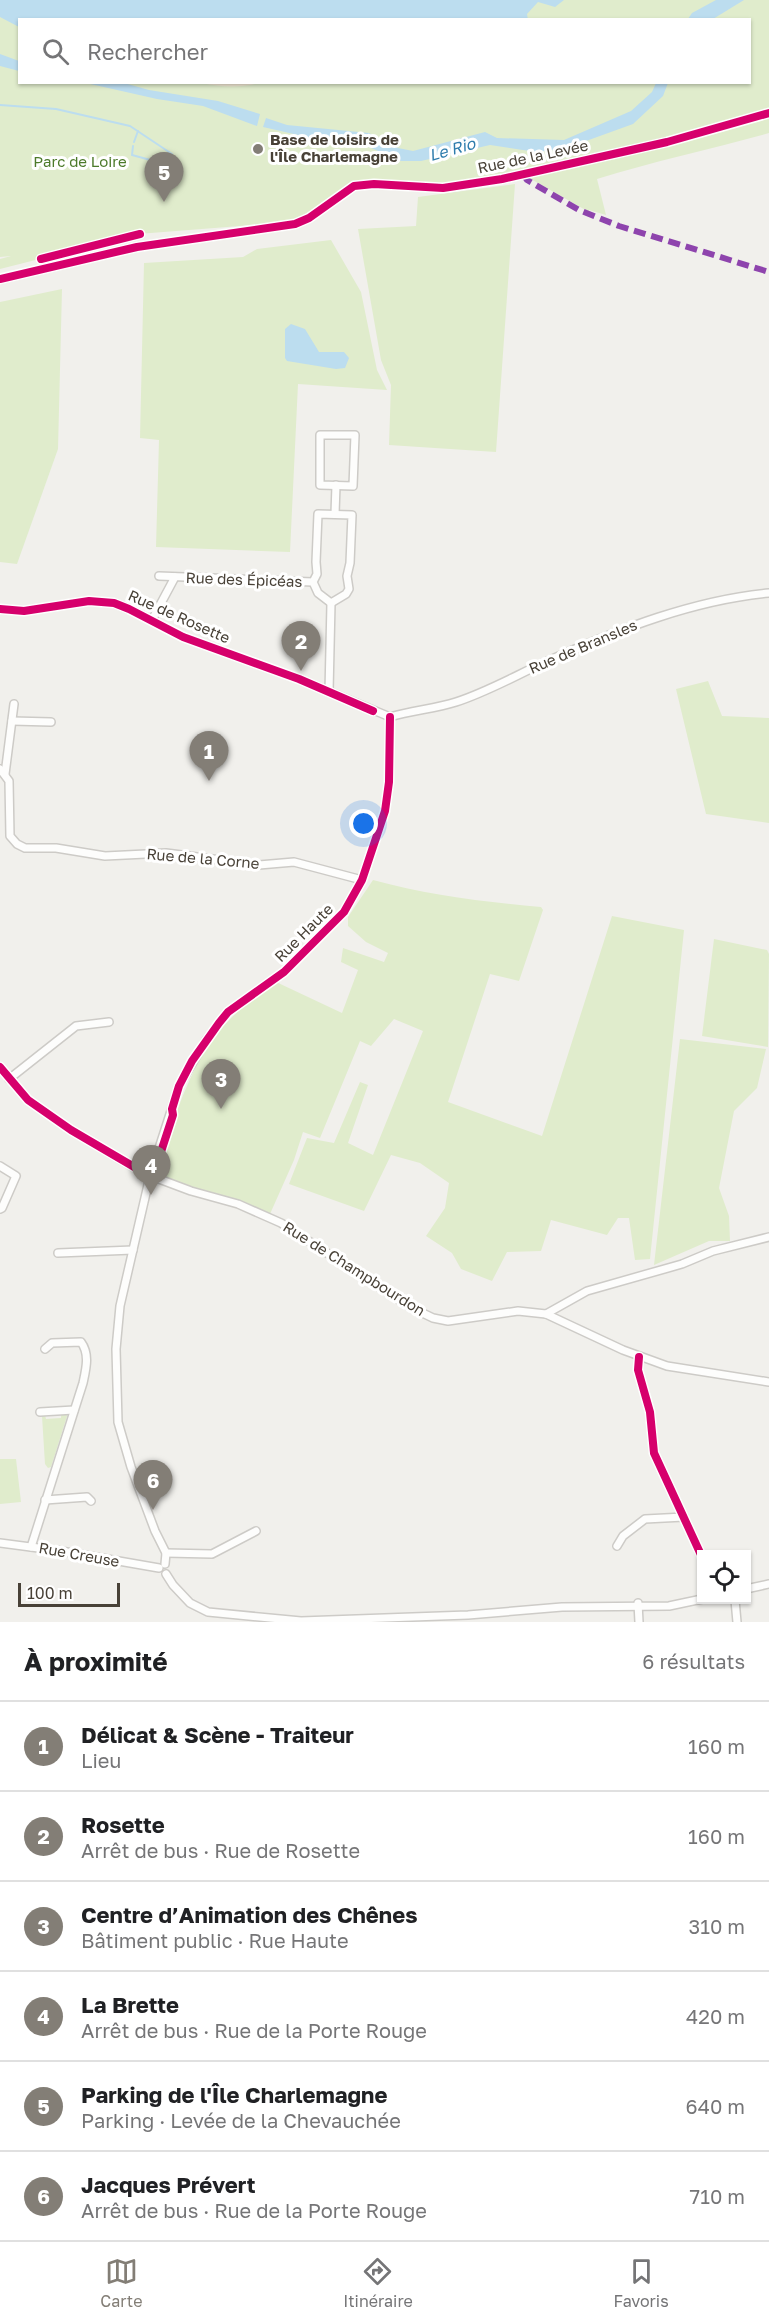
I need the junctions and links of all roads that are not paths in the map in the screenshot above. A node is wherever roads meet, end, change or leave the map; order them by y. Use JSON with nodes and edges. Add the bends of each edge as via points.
{"nodes":[{"id":1,"x":769,"y":113,"type":"edge"},
{"id":2,"x":0,"y":279,"type":"edge"},
{"id":3,"x":336,"y":485,"type":"junction"},
{"id":4,"x":335,"y":514,"type":"junction"},
{"id":5,"x":159,"y":576,"type":"dead end"},
{"id":6,"x":175,"y":577,"type":"junction"},
{"id":7,"x":313,"y":582,"type":"junction"},
{"id":8,"x":769,"y":593,"type":"edge"},
{"id":9,"x":331,"y":603,"type":"junction"},
{"id":10,"x":0,"y":609,"type":"edge"},
{"id":11,"x":152,"y":620,"type":"junction"},
{"id":12,"x":329,"y":692,"type":"junction"},
{"id":13,"x":14,"y":704,"type":"dead end"},
{"id":14,"x":390,"y":717,"type":"junction"},
{"id":15,"x":12,"y":721,"type":"junction"},
{"id":16,"x":51,"y":722,"type":"dead end"},
{"id":17,"x":2,"y":771,"type":"edge"},
{"id":18,"x":362,"y":880,"type":"junction"},
{"id":19,"x":109,"y":1022,"type":"dead end"},
{"id":20,"x":0,"y":1067,"type":"edge"},
{"id":21,"x":9,"y":1079,"type":"junction"},
{"id":22,"x":0,"y":1166,"type":"edge"},
{"id":23,"x":150,"y":1176,"type":"junction"},
{"id":24,"x":0,"y":1209,"type":"edge"},
{"id":25,"x":769,"y":1237,"type":"edge"},
{"id":26,"x":133,"y":1250,"type":"junction"},
{"id":27,"x":58,"y":1253,"type":"dead end"},
{"id":28,"x":546,"y":1314,"type":"junction"},
{"id":29,"x":45,"y":1349,"type":"dead end"},
{"id":30,"x":639,"y":1357,"type":"junction"},
{"id":31,"x":769,"y":1382,"type":"edge"},
{"id":32,"x":74,"y":1410,"type":"junction"},
{"id":33,"x":40,"y":1412,"type":"dead end"},
{"id":34,"x":45,"y":1500,"type":"junction"},
{"id":35,"x":91,"y":1501,"type":"dead end"},
{"id":36,"x":684,"y":1517,"type":"junction"},
{"id":37,"x":256,"y":1531,"type":"dead end"},
{"id":38,"x":0,"y":1543,"type":"edge"},
{"id":39,"x":617,"y":1546,"type":"dead end"},
{"id":40,"x":31,"y":1547,"type":"junction"},
{"id":41,"x":699,"y":1550,"type":"edge"},
{"id":42,"x":166,"y":1553,"type":"junction"},
{"id":43,"x":162,"y":1566,"type":"junction"},
{"id":44,"x":769,"y":1584,"type":"edge"},
{"id":45,"x":751,"y":1588,"type":"edge"},
{"id":46,"x":697,"y":1600,"type":"edge"},
{"id":47,"x":735,"y":1604,"type":"edge"},
{"id":48,"x":638,"y":1605,"type":"junction"},
{"id":49,"x":515,"y":1610,"type":"junction"},
{"id":50,"x":221,"y":1616,"type":"edge"},
{"id":51,"x":425,"y":1619,"type":"edge"},
{"id":52,"x":325,"y":1620,"type":"edge"},
{"id":53,"x":516,"y":1622,"type":"edge"},
{"id":54,"x":639,"y":1622,"type":"edge"},
{"id":55,"x":737,"y":1622,"type":"edge"}],
"edges":[{"from":1,"to":2,"type":"street","name":"Rue de la Levée","via":[[667,142],[502,179],[424,189],[354,186],[309,218],[279,228],[138,247]]},
{"from":3,"to":3,"type":"street","via":[[353,486],[355,435],[321,435],[320,485]]},
{"from":3,"to":4,"type":"street"},
{"from":4,"to":7,"type":"street","name":"Rue des Épicéas","via":[[318,514],[318,570]]},
{"from":4,"to":9,"type":"street","via":[[352,515],[351,563],[346,594]]},
{"from":5,"to":6,"type":"street","name":"Rue des Épicéas"},
{"from":6,"to":7,"type":"street","name":"Rue des Épicéas"},
{"from":6,"to":11,"type":"street","name":"Rue des Épicéas"},
{"from":7,"to":9,"type":"street","name":"Rue des Épicéas","via":[[318,593]]},
{"from":8,"to":14,"type":"street","name":"Rue de Bransles","via":[[744,595],[641,622],[457,702]]},
{"from":9,"to":12,"type":"street"},
{"from":10,"to":11,"type":"street","name":"Rue de Rosette","via":[[24,611],[102,602]]},
{"from":11,"to":12,"type":"street","name":"Rue de Rosette","via":[[183,637]]},
{"from":12,"to":14,"type":"street","name":"Rue de Rosette"},
{"from":13,"to":15,"type":"street","name":"Rue de la Corne"},
{"from":14,"to":18,"type":"street","name":"Rue Haute","via":[[385,811]]},
{"from":15,"to":16,"type":"street"},
{"from":15,"to":17,"type":"street","name":"Rue de la Corne"},
{"from":17,"to":18,"type":"street","name":"Rue de la Corne","via":[[9,781],[10,836],[25,848],[56,848],[105,856],[166,854],[259,865],[294,862]]},
{"from":18,"to":23,"type":"street","name":"Rue Haute","via":[[344,912],[284,972],[228,1012],[206,1040],[179,1086]]},
{"from":19,"to":21,"type":"street","via":[[76,1026]]},
{"from":20,"to":21,"type":"street","name":"Rue de Champbourdon"},
{"from":21,"to":23,"type":"street","name":"Rue de Champbourdon","via":[[28,1100],[71,1131]]},
{"from":22,"to":24,"type":"street","via":[[16,1176]]},
{"from":23,"to":26,"type":"street","name":"Rue Haute"},
{"from":23,"to":28,"type":"street","name":"Rue de Champbourdon","via":[[237,1204],[280,1223],[433,1318],[459,1321],[518,1311]]},
{"from":25,"to":28,"type":"street","via":[[587,1291]]},
{"from":26,"to":27,"type":"street"},
{"from":26,"to":42,"type":"street","name":"Rue Haute","via":[[120,1306],[116,1349],[118,1422],[147,1510]]},
{"from":28,"to":30,"type":"street","name":"Rue de Champbourdon"},
{"from":29,"to":32,"type":"street","via":[[52,1343],[73,1341],[85,1347],[87,1363]]},
{"from":30,"to":31,"type":"street","name":"Rue de Champbourdon","via":[[668,1366]]},
{"from":30,"to":36,"type":"street","via":[[654,1453]]},
{"from":32,"to":33,"type":"street"},
{"from":32,"to":34,"type":"street"},
{"from":34,"to":35,"type":"street","via":[[87,1497]]},
{"from":34,"to":40,"type":"street"},
{"from":36,"to":39,"type":"street","via":[[645,1519],[623,1536]]},
{"from":36,"to":41,"type":"street"},
{"from":37,"to":42,"type":"street","via":[[212,1554]]},
{"from":38,"to":40,"type":"street","name":"Rue Creuse"},
{"from":40,"to":43,"type":"street","name":"Rue Creuse"},
{"from":42,"to":43,"type":"street"},
{"from":43,"to":50,"type":"street","via":[[169,1569],[166,1574],[190,1603]]},
{"from":44,"to":45,"type":"street"},
{"from":46,"to":48,"type":"street","via":[[669,1606]]},
{"from":47,"to":55,"type":"street"},
{"from":48,"to":49,"type":"street"},
{"from":48,"to":54,"type":"street"},
{"from":49,"to":51,"type":"street"},
{"from":49,"to":53,"type":"street"},
{"from":50,"to":52,"type":"street"},
{"from":51,"to":52,"type":"street"}]}
